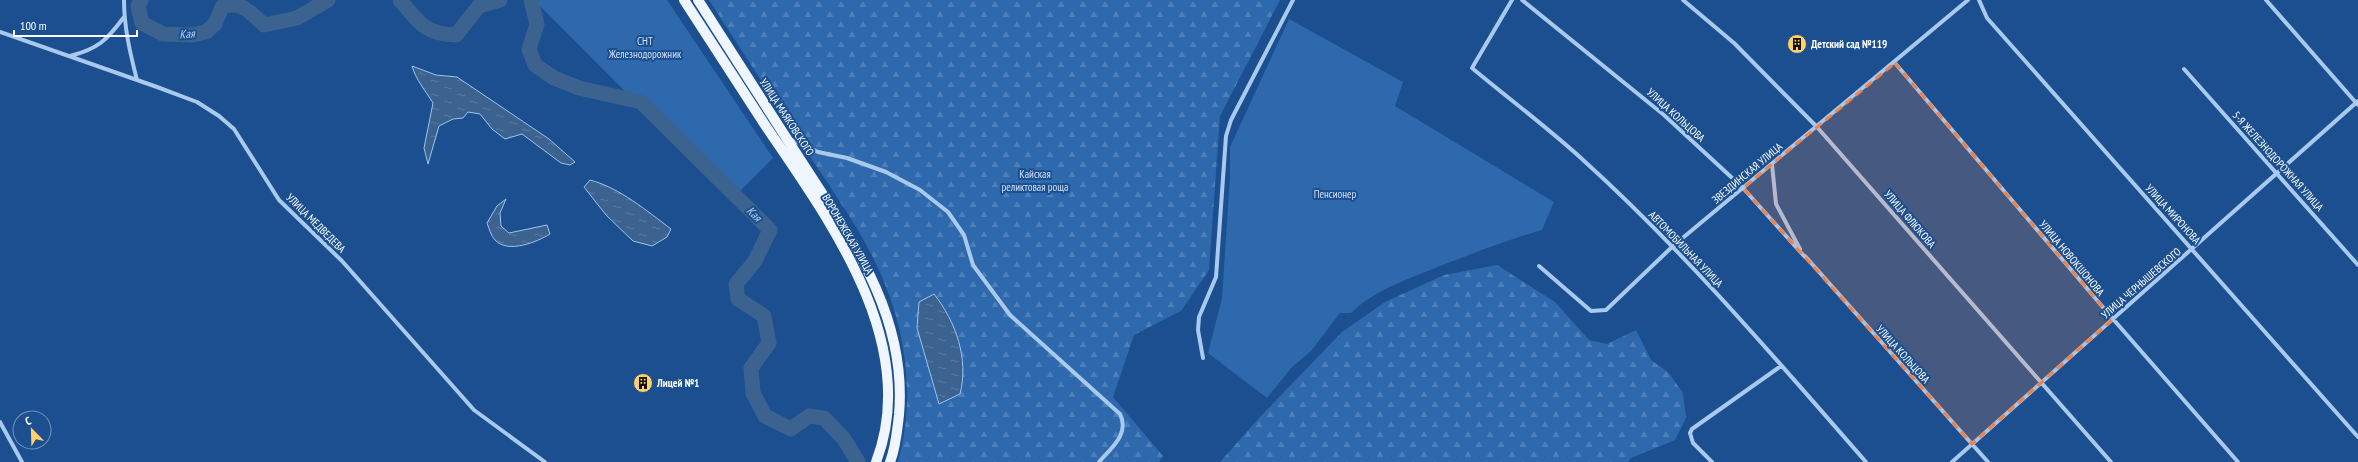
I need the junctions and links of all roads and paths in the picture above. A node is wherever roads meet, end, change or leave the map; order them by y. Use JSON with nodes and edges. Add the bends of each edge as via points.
{"nodes":[{"id":1,"x":124,"y":0,"type":"edge"},
{"id":2,"x":684,"y":0,"type":"edge"},
{"id":3,"x":698,"y":0,"type":"edge"},
{"id":4,"x":1293,"y":0,"type":"edge"},
{"id":5,"x":1512,"y":0,"type":"edge"},
{"id":6,"x":1522,"y":0,"type":"edge"},
{"id":7,"x":1683,"y":0,"type":"edge"},
{"id":8,"x":1968,"y":0,"type":"edge"},
{"id":9,"x":1979,"y":0,"type":"edge"},
{"id":10,"x":2266,"y":0,"type":"edge"},
{"id":11,"x":124,"y":17,"type":"junction"},
{"id":12,"x":0,"y":32,"type":"edge"},
{"id":13,"x":68,"y":56,"type":"junction"},
{"id":14,"x":1895,"y":63,"type":"junction"},
{"id":15,"x":2184,"y":69,"type":"dead end"},
{"id":16,"x":137,"y":80,"type":"junction"},
{"id":17,"x":2357,"y":103,"type":"edge"},
{"id":18,"x":1817,"y":127,"type":"junction"},
{"id":19,"x":786,"y":137,"type":"junction"},
{"id":20,"x":786,"y":156,"type":"joint"},
{"id":21,"x":1772,"y":164,"type":"junction"},
{"id":22,"x":2277,"y":173,"type":"junction"},
{"id":23,"x":1743,"y":188,"type":"junction"},
{"id":24,"x":856,"y":246,"type":"joint"},
{"id":25,"x":1673,"y":246,"type":"junction"},
{"id":26,"x":2193,"y":250,"type":"junction"},
{"id":27,"x":1805,"y":258,"type":"junction"},
{"id":28,"x":1539,"y":266,"type":"dead end"},
{"id":29,"x":2358,"y":266,"type":"edge"},
{"id":30,"x":2113,"y":319,"type":"junction"},
{"id":31,"x":1203,"y":358,"type":"dead end"},
{"id":32,"x":1781,"y":366,"type":"junction"},
{"id":33,"x":2041,"y":381,"type":"junction"},
{"id":34,"x":0,"y":422,"type":"edge"},
{"id":35,"x":2358,"y":437,"type":"edge"},
{"id":36,"x":1972,"y":444,"type":"junction"},
{"id":37,"x":892,"y":458,"type":"edge"},
{"id":38,"x":22,"y":462,"type":"edge"},
{"id":39,"x":545,"y":462,"type":"edge"},
{"id":40,"x":876,"y":462,"type":"edge"},
{"id":41,"x":1099,"y":462,"type":"edge"},
{"id":42,"x":1712,"y":462,"type":"edge"},
{"id":43,"x":1866,"y":462,"type":"edge"},
{"id":44,"x":1952,"y":462,"type":"edge"},
{"id":45,"x":1988,"y":462,"type":"edge"},
{"id":46,"x":2110,"y":462,"type":"edge"},
{"id":47,"x":2238,"y":462,"type":"edge"}],
"edges":[{"from":1,"to":11,"type":"street"},
{"from":2,"to":20,"type":"main road","name":"УЛИЦА МАЯКОВСКОГО"},
{"from":3,"to":19,"type":"main road","name":"УЛИЦА МАЯКОВСКОГО"},
{"from":4,"to":31,"type":"street","via":[[1231,120],[1226,136],[1216,277],[1199,317],[1198,330]]},
{"from":5,"to":25,"type":"street","name":"АВТОМОБИЛЬНАЯ УЛИЦА","via":[[1472,68],[1582,159]]},
{"from":6,"to":23,"type":"street","name":"УЛИЦА КОЛЬЦОВА","via":[[1664,115]]},
{"from":7,"to":18,"type":"street","name":"УЛИЦА ФЛЮКОВА","via":[[1734,43]]},
{"from":8,"to":14,"type":"street","name":"ЗВЕЗДИНСКАЯ УЛИЦА"},
{"from":9,"to":26,"type":"street","name":"УЛИЦА МИРОНОВА","via":[[1987,18]]},
{"from":10,"to":17,"type":"street"},
{"from":11,"to":13,"type":"street","via":[[110,37],[97,47]]},
{"from":11,"to":16,"type":"street"},
{"from":12,"to":13,"type":"street","name":"УЛИЦА МЕДВЕДЕВА"},
{"from":13,"to":16,"type":"street","name":"УЛИЦА МЕДВЕДЕВА"},
{"from":14,"to":18,"type":"street","name":"ЗВЕЗДИНСКАЯ УЛИЦА"},
{"from":14,"to":30,"type":"street","name":"УЛИЦА НОВОКШОНОВА"},
{"from":15,"to":22,"type":"street","name":"5-Я ЖЕЛЕЗНОДОРОЖНАЯ УЛИЦА"},
{"from":16,"to":39,"type":"street","name":"УЛИЦА МЕДВЕДЕВА","via":[[197,102],[234,129],[280,200],[342,261],[474,410]]},
{"from":17,"to":22,"type":"street","name":"УЛИЦА ЧЕРНЫШЕВСКОГО"},
{"from":18,"to":21,"type":"street","name":"ЗВЕЗДИНСКАЯ УЛИЦА"},
{"from":18,"to":33,"type":"street","name":"УЛИЦА ФЛЮКОВА"},
{"from":19,"to":24,"type":"main road","name":"УЛИЦА МАЯКОВСКОГО"},
{"from":19,"to":41,"type":"street","via":[[818,152],[847,158],[886,172],[920,190],[948,212],[964,235],[973,265],[1010,315],[1111,405],[1123,420],[1124,430],[1120,438]]},
{"from":20,"to":40,"type":"main road","name":"ВОРОНЕЖСКАЯ УЛИЦА","via":[[848,254],[859,274],[871,308],[885,366],[887,388],[881,448]]},
{"from":21,"to":23,"type":"street","name":"ЗВЕЗДИНСКАЯ УЛИЦА"},
{"from":21,"to":27,"type":"street","name":"УЛИЦА КОЛЬЦОВА","via":[[1776,204]]},
{"from":22,"to":26,"type":"street","name":"УЛИЦА ЧЕРНЫШЕВСКОГО"},
{"from":22,"to":29,"type":"street","name":"5-Я ЖЕЛЕЗНОДОРОЖНАЯ УЛИЦА"},
{"from":23,"to":25,"type":"street","name":"ЗВЕЗДИНСКАЯ УЛИЦА"},
{"from":23,"to":27,"type":"street","name":"УЛИЦА КОЛЬЦОВА"},
{"from":24,"to":37,"type":"main road","name":"ВОРОНЕЖСКАЯ УЛИЦА","via":[[881,297],[894,342],[901,392]]},
{"from":25,"to":28,"type":"street","name":"ЗВЕЗДИНСКАЯ УЛИЦА","via":[[1606,310],[1591,311]]},
{"from":25,"to":32,"type":"street","name":"АВТОМОБИЛЬНАЯ УЛИЦА"},
{"from":26,"to":30,"type":"street","name":"УЛИЦА ЧЕРНЫШЕВСКОГО"},
{"from":26,"to":35,"type":"street","name":"УЛИЦА МИРОНОВА"},
{"from":27,"to":36,"type":"street","name":"УЛИЦА КОЛЬЦОВА"},
{"from":30,"to":33,"type":"street","name":"УЛИЦА ЧЕРНЫШЕВСКОГО"},
{"from":30,"to":47,"type":"street","name":"УЛИЦА НОВОКШОНОВА"},
{"from":32,"to":42,"type":"street","via":[[1692,429],[1691,440]]},
{"from":32,"to":43,"type":"street","name":"АВТОМОБИЛЬНАЯ УЛИЦА"},
{"from":33,"to":36,"type":"street","name":"УЛИЦА ЧЕРНЫШЕВСКОГО"},
{"from":33,"to":46,"type":"street","name":"УЛИЦА ФЛЮКОВА"},
{"from":34,"to":38,"type":"street"},
{"from":36,"to":44,"type":"street","name":"УЛИЦА ЧЕРНЫШЕВСКОГО"},
{"from":36,"to":45,"type":"street","name":"УЛИЦА КОЛЬЦОВА"}]}
